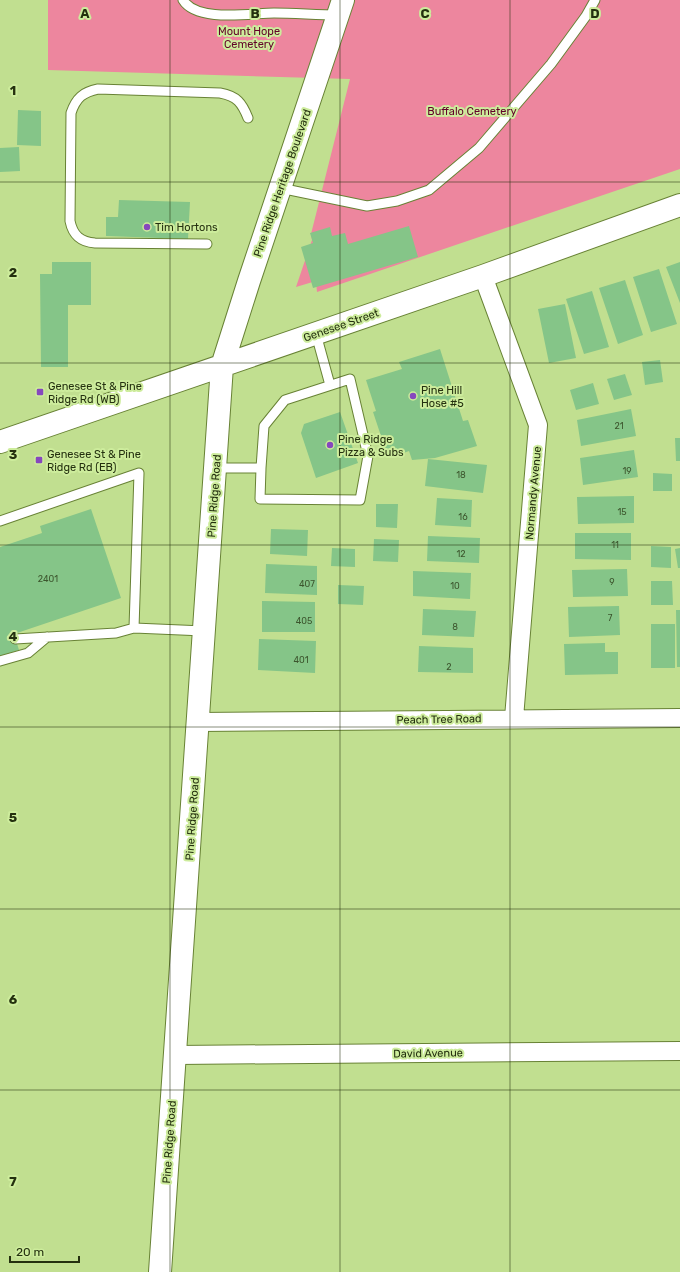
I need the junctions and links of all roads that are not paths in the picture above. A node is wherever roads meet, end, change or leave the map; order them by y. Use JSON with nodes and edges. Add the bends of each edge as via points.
{"nodes":[{"id":1,"x":183,"y":0,"type":"edge"},
{"id":2,"x":595,"y":0,"type":"edge"},
{"id":3,"x":341,"y":8,"type":"edge"},
{"id":4,"x":248,"y":118,"type":"dead end"},
{"id":5,"x":280,"y":188,"type":"junction"},
{"id":6,"x":680,"y":205,"type":"edge"},
{"id":7,"x":207,"y":244,"type":"dead end"},
{"id":8,"x":483,"y":276,"type":"junction"},
{"id":9,"x":316,"y":334,"type":"junction"},
{"id":10,"x":222,"y":366,"type":"junction"},
{"id":11,"x":330,"y":385,"type":"junction"},
{"id":12,"x":0,"y":442,"type":"edge"},
{"id":13,"x":216,"y":468,"type":"junction"},
{"id":14,"x":261,"y":468,"type":"junction"},
{"id":15,"x":0,"y":521,"type":"edge"},
{"id":16,"x":134,"y":628,"type":"junction"},
{"id":17,"x":204,"y":631,"type":"junction"},
{"id":18,"x":47,"y":637,"type":"junction"},
{"id":19,"x":15,"y":639,"type":"dead end"},
{"id":20,"x":0,"y":661,"type":"edge"},
{"id":21,"x":514,"y":718,"type":"junction"},
{"id":22,"x":680,"y":718,"type":"edge"},
{"id":23,"x":199,"y":722,"type":"junction"},
{"id":24,"x":680,"y":1051,"type":"edge"},
{"id":25,"x":176,"y":1055,"type":"junction"},
{"id":26,"x":160,"y":1272,"type":"edge"}],
"edges":[{"from":1,"to":3,"type":"lane","via":[[192,8],[205,13],[242,16]]},
{"from":2,"to":5,"type":"lane","via":[[552,64],[480,148],[429,190],[397,201],[367,206]]},
{"from":3,"to":5,"type":"street","name":"Pine Ridge Heritage Boulevard"},
{"from":4,"to":7,"type":"lane","via":[[243,105],[230,95],[98,89],[80,96],[71,113],[70,221],[72,230],[78,238],[95,243]]},
{"from":5,"to":10,"type":"street","name":"Pine Ridge Heritage Boulevard"},
{"from":6,"to":8,"type":"street","name":"Genesee Street"},
{"from":8,"to":9,"type":"street","name":"Genesee Street"},
{"from":8,"to":21,"type":"street","name":"Normandy Avenue","via":[[538,425]]},
{"from":9,"to":10,"type":"street","name":"Genesee Street"},
{"from":9,"to":11,"type":"lane"},
{"from":10,"to":12,"type":"street","name":"Genesee Street"},
{"from":10,"to":13,"type":"street","name":"Pine Ridge Road"},
{"from":11,"to":14,"type":"lane","via":[[285,400],[264,426]]},
{"from":11,"to":14,"type":"lane","via":[[350,379],[368,456],[360,500],[260,500]]},
{"from":13,"to":14,"type":"lane"},
{"from":13,"to":17,"type":"street","name":"Pine Ridge Road"},
{"from":15,"to":16,"type":"lane","via":[[139,473]]},
{"from":16,"to":17,"type":"lane"},
{"from":16,"to":18,"type":"lane","via":[[116,633]]},
{"from":17,"to":23,"type":"street","name":"Pine Ridge Road"},
{"from":18,"to":19,"type":"lane"},
{"from":18,"to":20,"type":"lane","via":[[28,653]]},
{"from":21,"to":22,"type":"street","name":"Peach Tree Road"},
{"from":21,"to":23,"type":"street","name":"Peach Tree Road"},
{"from":23,"to":25,"type":"street","name":"Pine Ridge Road"},
{"from":24,"to":25,"type":"street","name":"David Avenue"},
{"from":25,"to":26,"type":"street","name":"Pine Ridge Road"}]}
